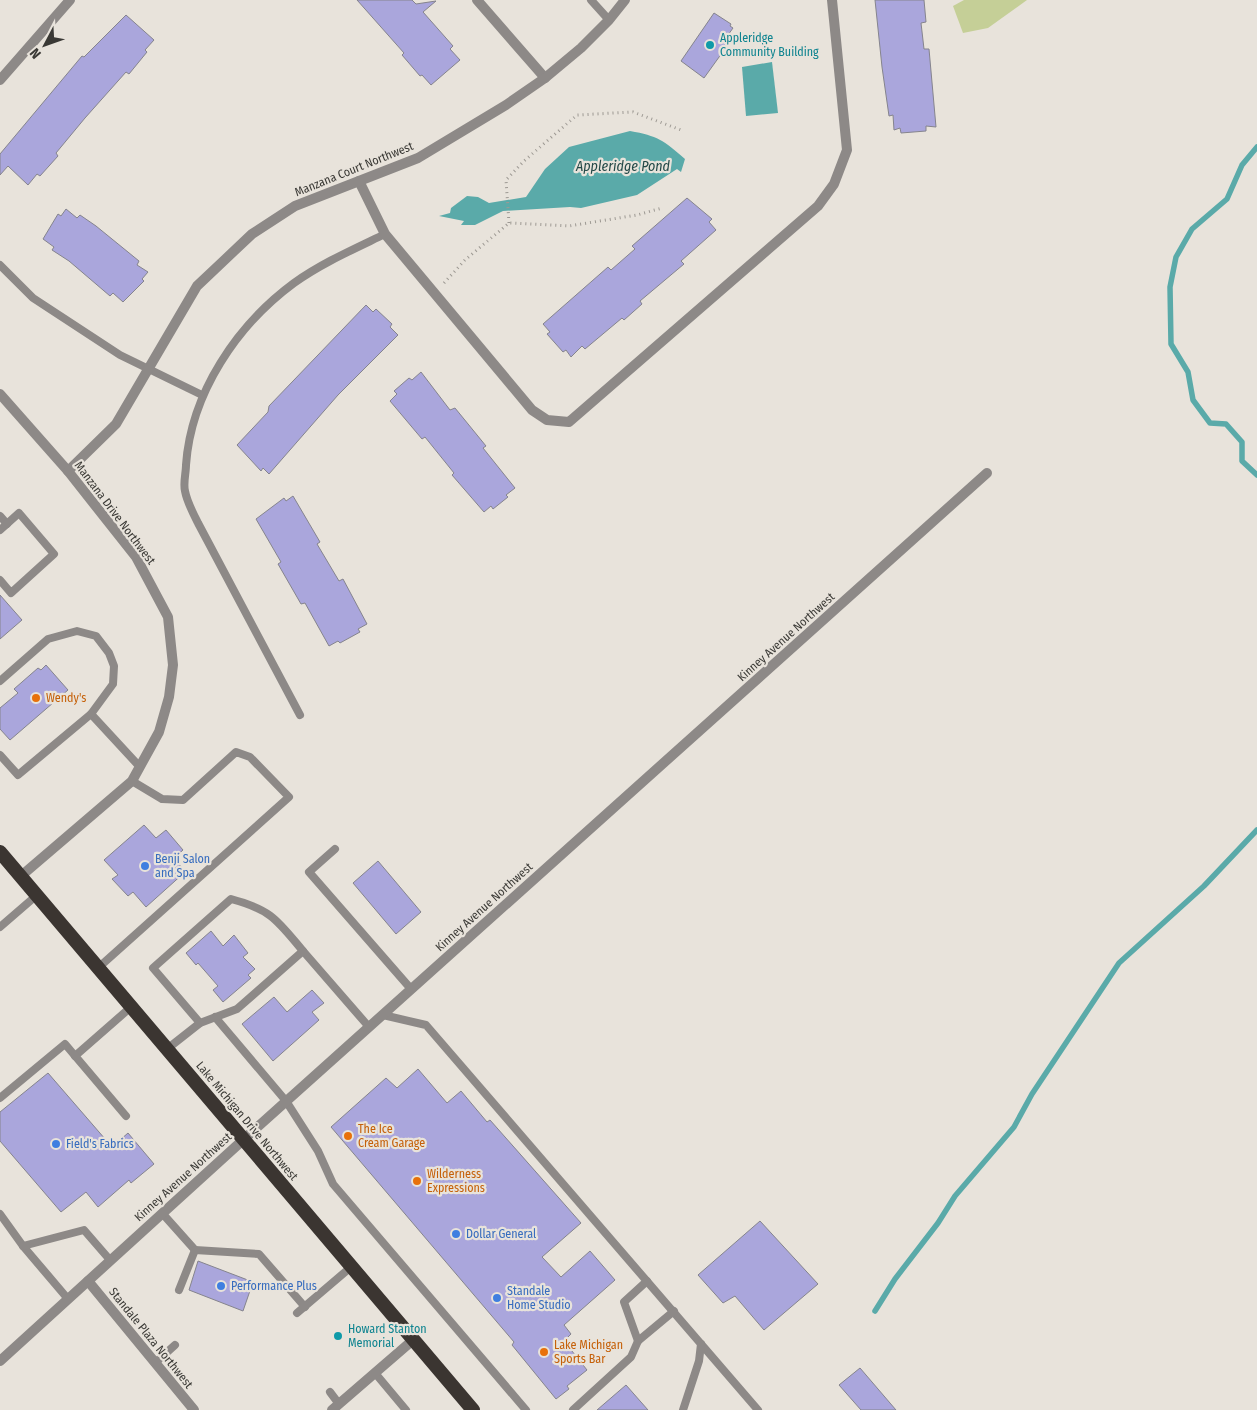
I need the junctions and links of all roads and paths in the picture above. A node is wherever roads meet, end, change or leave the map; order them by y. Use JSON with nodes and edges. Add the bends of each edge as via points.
{"nodes":[{"id":1,"x":70,"y":0,"type":"edge"},
{"id":2,"x":477,"y":0,"type":"edge"},
{"id":3,"x":591,"y":0,"type":"edge"},
{"id":4,"x":625,"y":0,"type":"edge"},
{"id":5,"x":832,"y":0,"type":"edge"},
{"id":6,"x":609,"y":20,"type":"junction"},
{"id":7,"x":545,"y":78,"type":"junction"},
{"id":8,"x":0,"y":80,"type":"edge"},
{"id":9,"x":681,"y":130,"type":"dead end"},
{"id":10,"x":359,"y":181,"type":"junction"},
{"id":11,"x":662,"y":208,"type":"dead end"},
{"id":12,"x":510,"y":223,"type":"junction"},
{"id":13,"x":385,"y":234,"type":"junction"},
{"id":14,"x":0,"y":265,"type":"edge"},
{"id":15,"x":434,"y":295,"type":"junction"},
{"id":16,"x":148,"y":368,"type":"junction"},
{"id":17,"x":0,"y":394,"type":"edge"},
{"id":18,"x":202,"y":395,"type":"junction"},
{"id":19,"x":68,"y":471,"type":"junction"},
{"id":20,"x":987,"y":473,"type":"dead end"},
{"id":21,"x":0,"y":516,"type":"edge"},
{"id":22,"x":7,"y":524,"type":"junction"},
{"id":23,"x":0,"y":530,"type":"edge"},
{"id":24,"x":0,"y":580,"type":"edge"},
{"id":25,"x":0,"y":681,"type":"edge"},
{"id":26,"x":91,"y":714,"type":"junction"},
{"id":27,"x":300,"y":714,"type":"dead end"},
{"id":28,"x":0,"y":755,"type":"edge"},
{"id":29,"x":140,"y":766,"type":"junction"},
{"id":30,"x":132,"y":781,"type":"junction"},
{"id":31,"x":335,"y":849,"type":"dead end"},
{"id":32,"x":0,"y":852,"type":"edge"},
{"id":33,"x":21,"y":876,"type":"junction"},
{"id":34,"x":37,"y":895,"type":"junction"},
{"id":35,"x":0,"y":927,"type":"edge"},
{"id":36,"x":303,"y":951,"type":"junction"},
{"id":37,"x":98,"y":968,"type":"junction"},
{"id":38,"x":411,"y":990,"type":"junction"},
{"id":39,"x":131,"y":1007,"type":"junction"},
{"id":40,"x":383,"y":1015,"type":"junction"},
{"id":41,"x":215,"y":1017,"type":"junction"},
{"id":42,"x":200,"y":1022,"type":"junction"},
{"id":43,"x":369,"y":1027,"type":"junction"},
{"id":44,"x":167,"y":1049,"type":"junction"},
{"id":45,"x":75,"y":1056,"type":"junction"},
{"id":46,"x":0,"y":1098,"type":"edge"},
{"id":47,"x":286,"y":1101,"type":"junction"},
{"id":48,"x":126,"y":1116,"type":"dead end"},
{"id":49,"x":243,"y":1140,"type":"junction"},
{"id":50,"x":162,"y":1213,"type":"junction"},
{"id":51,"x":0,"y":1214,"type":"edge"},
{"id":52,"x":23,"y":1246,"type":"junction"},
{"id":53,"x":196,"y":1250,"type":"junction"},
{"id":54,"x":110,"y":1260,"type":"junction"},
{"id":55,"x":352,"y":1267,"type":"junction"},
{"id":56,"x":88,"y":1281,"type":"junction"},
{"id":57,"x":647,"y":1281,"type":"junction"},
{"id":58,"x":179,"y":1290,"type":"dead end"},
{"id":59,"x":68,"y":1299,"type":"junction"},
{"id":60,"x":305,"y":1307,"type":"junction"},
{"id":61,"x":674,"y":1311,"type":"junction"},
{"id":62,"x":298,"y":1313,"type":"dead end"},
{"id":63,"x":414,"y":1340,"type":"junction"},
{"id":64,"x":638,"y":1341,"type":"junction"},
{"id":65,"x":175,"y":1344,"type":"dead end"},
{"id":66,"x":702,"y":1344,"type":"junction"},
{"id":67,"x":0,"y":1361,"type":"edge"},
{"id":68,"x":155,"y":1363,"type":"junction"},
{"id":69,"x":375,"y":1373,"type":"junction"},
{"id":70,"x":330,"y":1392,"type":"dead end"},
{"id":71,"x":336,"y":1407,"type":"edge"},
{"id":72,"x":194,"y":1410,"type":"edge"},
{"id":73,"x":406,"y":1410,"type":"edge"},
{"id":74,"x":473,"y":1410,"type":"edge"},
{"id":75,"x":526,"y":1410,"type":"edge"},
{"id":76,"x":573,"y":1410,"type":"edge"},
{"id":77,"x":683,"y":1410,"type":"edge"},
{"id":78,"x":758,"y":1410,"type":"edge"}],
"edges":[{"from":1,"to":8,"type":"street"},
{"from":2,"to":7,"type":"street"},
{"from":3,"to":6,"type":"lane"},
{"from":4,"to":6,"type":"street","name":"Manzana Court Northwest"},
{"from":5,"to":15,"type":"street","via":[[847,150],[834,184],[818,206],[569,422],[547,420],[532,410]]},
{"from":6,"to":7,"type":"street","name":"Manzana Court Northwest"},
{"from":7,"to":10,"type":"street","name":"Manzana Court Northwest","via":[[418,158]]},
{"from":9,"to":12,"type":"path","via":[[633,112],[577,115],[524,160],[506,180]]},
{"from":10,"to":13,"type":"street"},
{"from":10,"to":16,"type":"street","name":"Manzana Court Northwest","via":[[295,206],[252,234],[197,286]]},
{"from":11,"to":12,"type":"path","via":[[569,226]]},
{"from":12,"to":15,"type":"path","via":[[464,260]]},
{"from":13,"to":15,"type":"street"},
{"from":13,"to":18,"type":"lane","via":[[341,255],[294,284],[256,316]]},
{"from":14,"to":16,"type":"lane","via":[[33,298],[120,355]]},
{"from":16,"to":18,"type":"lane"},
{"from":16,"to":19,"type":"street","name":"Manzana Court Northwest","via":[[116,424]]},
{"from":17,"to":19,"type":"street","name":"Manzana Drive Northwest"},
{"from":18,"to":27,"type":"lane","via":[[187,448],[184,490],[198,523]]},
{"from":19,"to":29,"type":"street","name":"Manzana Drive Northwest","via":[[136,557],[168,616],[173,665],[169,697],[159,732]]},
{"from":20,"to":38,"type":"street","name":"Kinney Avenue Northwest"},
{"from":21,"to":22,"type":"lane"},
{"from":22,"to":23,"type":"lane"},
{"from":22,"to":24,"type":"lane","via":[[19,513],[54,554],[11,593]]},
{"from":25,"to":26,"type":"lane","via":[[48,639],[77,631],[96,636],[114,666],[113,684]]},
{"from":26,"to":28,"type":"lane","via":[[18,775]]},
{"from":26,"to":29,"type":"lane"},
{"from":29,"to":30,"type":"street","name":"Manzana Drive Northwest"},
{"from":30,"to":33,"type":"street","name":"Manzana Drive Northwest"},
{"from":30,"to":37,"type":"lane","via":[[162,799],[183,800],[236,752],[250,757],[290,797]]},
{"from":31,"to":38,"type":"lane","via":[[309,872]]},
{"from":32,"to":33,"type":"highway","name":"Lake Michigan Drive Northwest"},
{"from":33,"to":34,"type":"highway","name":"Lake Michigan Drive Northwest"},
{"from":34,"to":35,"type":"lane"},
{"from":34,"to":37,"type":"highway","name":"Lake Michigan Drive Northwest"},
{"from":36,"to":41,"type":"lane","via":[[237,1009]]},
{"from":36,"to":42,"type":"lane","via":[[273,916],[250,904],[231,900],[154,968]]},
{"from":36,"to":43,"type":"lane"},
{"from":37,"to":39,"type":"highway","name":"Lake Michigan Drive Northwest"},
{"from":38,"to":40,"type":"street","name":"Kinney Avenue Northwest"},
{"from":39,"to":44,"type":"highway","name":"Lake Michigan Drive Northwest"},
{"from":39,"to":45,"type":"lane"},
{"from":40,"to":43,"type":"street","name":"Kinney Avenue Northwest"},
{"from":40,"to":57,"type":"lane","via":[[426,1025]]},
{"from":41,"to":42,"type":"lane"},
{"from":41,"to":47,"type":"lane"},
{"from":42,"to":44,"type":"lane"},
{"from":43,"to":47,"type":"street","name":"Kinney Avenue Northwest"},
{"from":44,"to":49,"type":"highway","name":"Lake Michigan Drive Northwest"},
{"from":45,"to":46,"type":"lane","via":[[64,1044]]},
{"from":45,"to":48,"type":"lane"},
{"from":47,"to":49,"type":"street","name":"Kinney Avenue Northwest"},
{"from":47,"to":75,"type":"lane","via":[[318,1151],[333,1184]]},
{"from":49,"to":50,"type":"street","name":"Kinney Avenue Northwest"},
{"from":49,"to":55,"type":"highway","name":"Lake Michigan Drive Northwest"},
{"from":50,"to":53,"type":"lane"},
{"from":50,"to":54,"type":"street","name":"Kinney Avenue Northwest"},
{"from":51,"to":52,"type":"lane"},
{"from":52,"to":54,"type":"lane","via":[[84,1230]]},
{"from":52,"to":59,"type":"lane"},
{"from":53,"to":58,"type":"lane"},
{"from":53,"to":60,"type":"lane","via":[[259,1254]]},
{"from":54,"to":56,"type":"street","name":"Kinney Avenue Northwest"},
{"from":55,"to":60,"type":"lane"},
{"from":55,"to":63,"type":"highway","name":"Lake Michigan Drive Northwest"},
{"from":56,"to":59,"type":"street","name":"Kinney Avenue Northwest"},
{"from":56,"to":68,"type":"street","name":"Standale Plaza Northwest"},
{"from":57,"to":61,"type":"lane"},
{"from":57,"to":64,"type":"lane","via":[[624,1302]]},
{"from":59,"to":67,"type":"street","name":"Kinney Avenue Northwest"},
{"from":60,"to":62,"type":"lane"},
{"from":61,"to":64,"type":"lane"},
{"from":61,"to":66,"type":"lane"},
{"from":63,"to":69,"type":"street"},
{"from":63,"to":74,"type":"highway","name":"Lake Michigan Drive Northwest"},
{"from":64,"to":76,"type":"lane","via":[[631,1357]]},
{"from":65,"to":68,"type":"lane"},
{"from":66,"to":77,"type":"lane"},
{"from":66,"to":78,"type":"lane"},
{"from":68,"to":72,"type":"street","name":"Standale Plaza Northwest"},
{"from":69,"to":71,"type":"street"},
{"from":69,"to":73,"type":"lane"},
{"from":70,"to":71,"type":"lane"}]}
